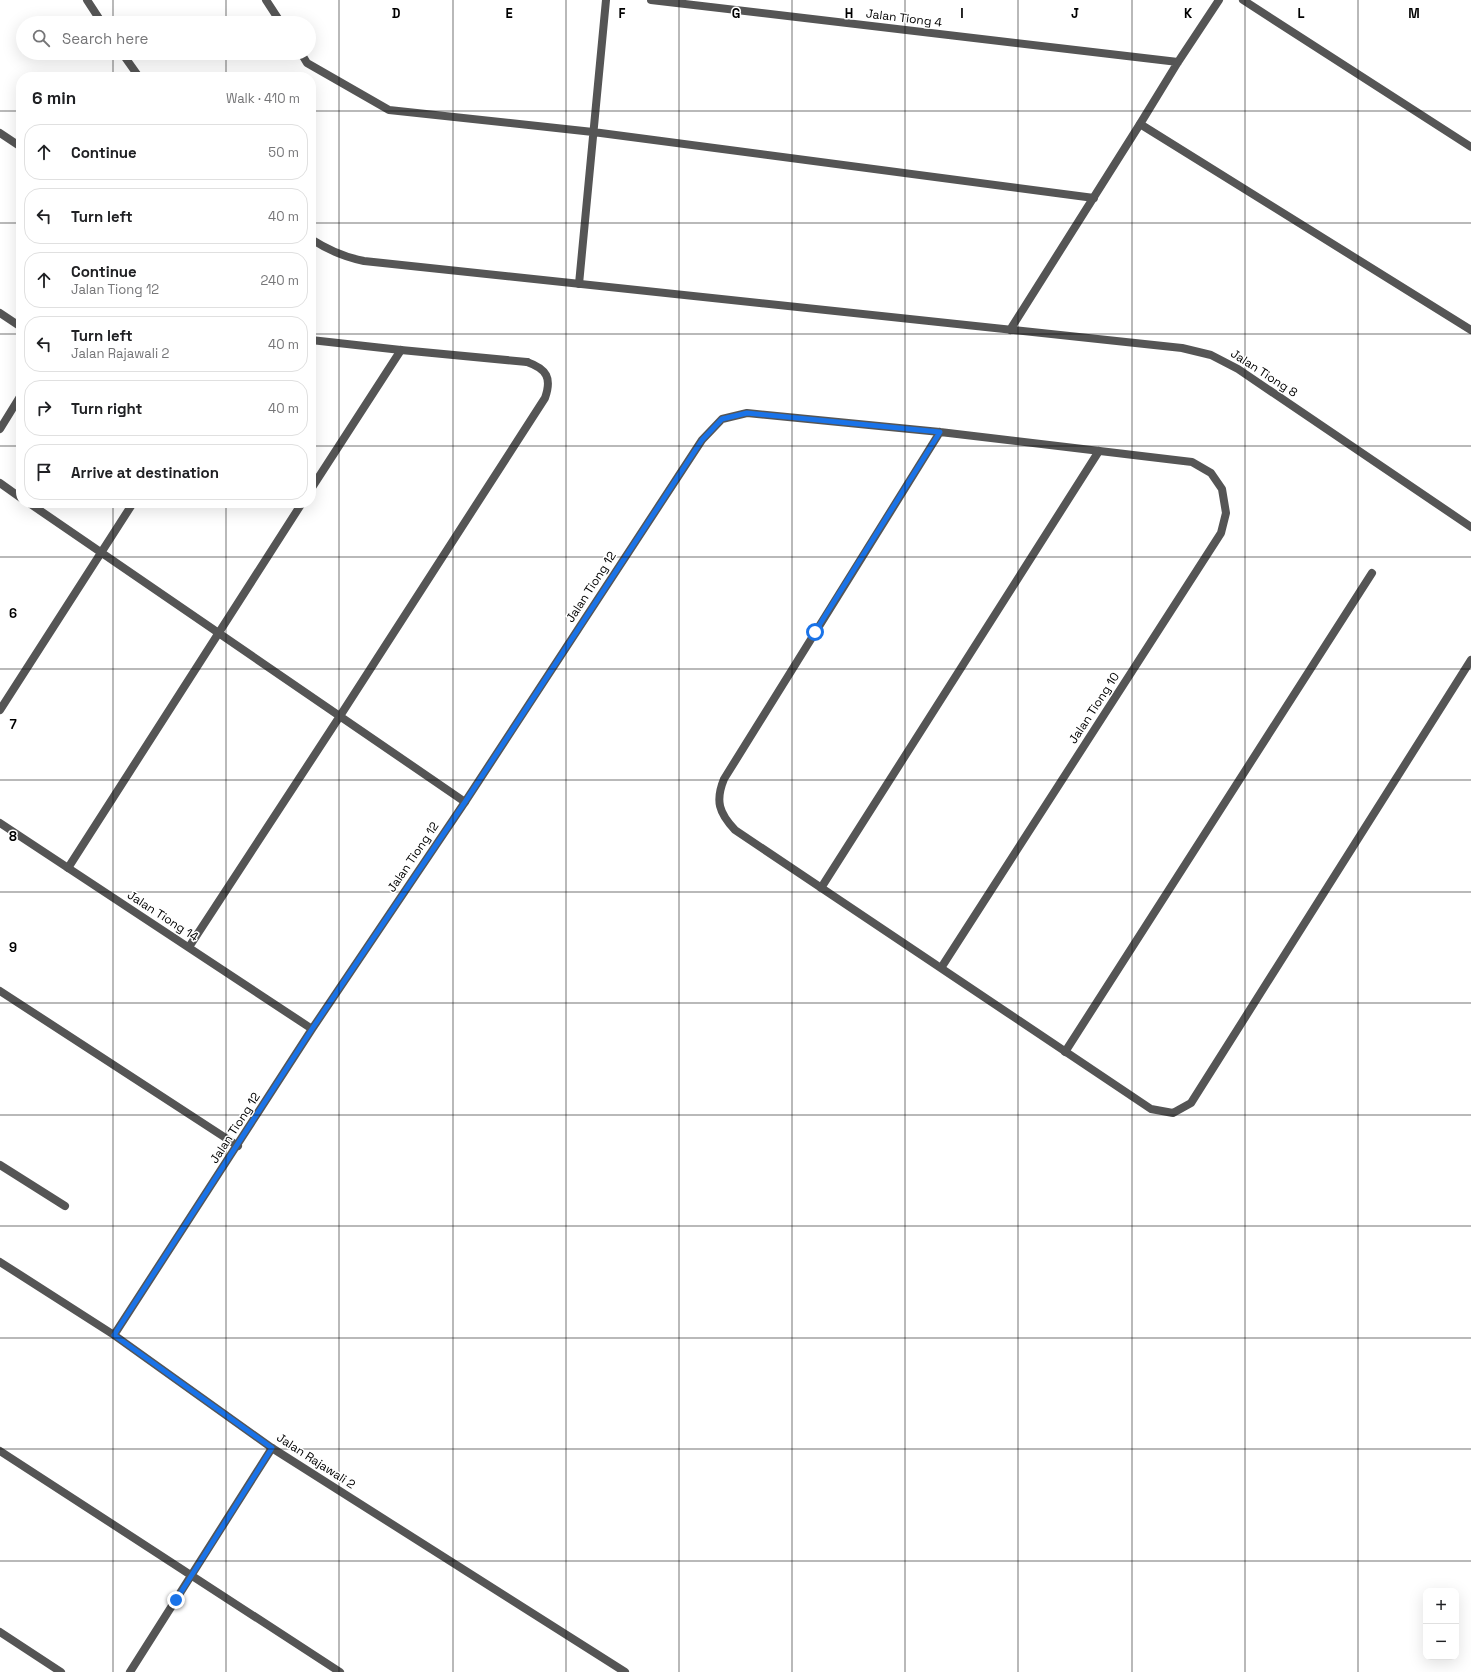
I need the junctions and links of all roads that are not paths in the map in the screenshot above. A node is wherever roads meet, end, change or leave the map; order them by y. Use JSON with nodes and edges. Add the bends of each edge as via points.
{"nodes":[{"id":1,"x":87,"y":0,"type":"edge"},
{"id":2,"x":266,"y":0,"type":"edge"},
{"id":3,"x":606,"y":0,"type":"edge"},
{"id":4,"x":652,"y":0,"type":"edge"},
{"id":5,"x":1219,"y":0,"type":"edge"},
{"id":6,"x":1243,"y":0,"type":"edge"},
{"id":7,"x":97,"y":16,"type":"edge"},
{"id":8,"x":276,"y":16,"type":"edge"},
{"id":9,"x":127,"y":60,"type":"edge"},
{"id":10,"x":305,"y":60,"type":"edge"},
{"id":11,"x":1178,"y":62,"type":"junction"},
{"id":12,"x":135,"y":72,"type":"edge"},
{"id":13,"x":1140,"y":124,"type":"junction"},
{"id":14,"x":593,"y":132,"type":"junction"},
{"id":15,"x":0,"y":133,"type":"edge"},
{"id":16,"x":16,"y":144,"type":"edge"},
{"id":17,"x":1471,"y":147,"type":"edge"},
{"id":18,"x":1094,"y":198,"type":"junction"},
{"id":19,"x":316,"y":242,"type":"edge"},
{"id":20,"x":580,"y":284,"type":"junction"},
{"id":21,"x":0,"y":313,"type":"edge"},
{"id":22,"x":16,"y":324,"type":"edge"},
{"id":23,"x":1010,"y":330,"type":"junction"},
{"id":24,"x":1471,"y":330,"type":"edge"},
{"id":25,"x":316,"y":341,"type":"edge"},
{"id":26,"x":401,"y":350,"type":"junction"},
{"id":27,"x":16,"y":403,"type":"edge"},
{"id":28,"x":0,"y":428,"type":"edge"},
{"id":29,"x":940,"y":432,"type":"junction"},
{"id":30,"x":1099,"y":451,"type":"junction"},
{"id":31,"x":316,"y":481,"type":"edge"},
{"id":32,"x":0,"y":483,"type":"edge"},
{"id":33,"x":16,"y":494,"type":"edge"},
{"id":34,"x":36,"y":508,"type":"edge"},
{"id":35,"x":130,"y":508,"type":"edge"},
{"id":36,"x":299,"y":508,"type":"edge"},
{"id":37,"x":1471,"y":527,"type":"edge"},
{"id":38,"x":100,"y":552,"type":"junction"},
{"id":39,"x":1372,"y":573,"type":"dead end"},
{"id":40,"x":218,"y":632,"type":"junction"},
{"id":41,"x":1471,"y":660,"type":"edge"},
{"id":42,"x":0,"y":710,"type":"edge"},
{"id":43,"x":340,"y":716,"type":"junction"},
{"id":44,"x":465,"y":802,"type":"junction"},
{"id":45,"x":0,"y":823,"type":"edge"},
{"id":46,"x":68,"y":868,"type":"junction"},
{"id":47,"x":821,"y":888,"type":"junction"},
{"id":48,"x":189,"y":947,"type":"junction"},
{"id":49,"x":941,"y":968,"type":"junction"},
{"id":50,"x":0,"y":991,"type":"edge"},
{"id":51,"x":312,"y":1029,"type":"junction"},
{"id":52,"x":1065,"y":1052,"type":"junction"},
{"id":53,"x":238,"y":1146,"type":"junction"},
{"id":54,"x":0,"y":1165,"type":"edge"},
{"id":55,"x":65,"y":1206,"type":"dead end"},
{"id":56,"x":0,"y":1262,"type":"edge"},
{"id":57,"x":114,"y":1335,"type":"junction"},
{"id":58,"x":272,"y":1448,"type":"junction"},
{"id":59,"x":0,"y":1451,"type":"edge"},
{"id":60,"x":191,"y":1575,"type":"junction"},
{"id":61,"x":0,"y":1632,"type":"edge"},
{"id":62,"x":61,"y":1672,"type":"edge"},
{"id":63,"x":130,"y":1672,"type":"edge"},
{"id":64,"x":340,"y":1672,"type":"edge"},
{"id":65,"x":625,"y":1672,"type":"edge"}],
"edges":[{"from":1,"to":7,"type":"street"},
{"from":2,"to":8,"type":"street"},
{"from":3,"to":14,"type":"street"},
{"from":4,"to":11,"type":"street","name":"Jalan Tiong 4"},
{"from":5,"to":11,"type":"street"},
{"from":6,"to":17,"type":"street"},
{"from":9,"to":12,"type":"street"},
{"from":10,"to":14,"type":"street","via":[[388,110]]},
{"from":11,"to":13,"type":"street"},
{"from":13,"to":18,"type":"street"},
{"from":13,"to":24,"type":"street"},
{"from":14,"to":18,"type":"street"},
{"from":14,"to":20,"type":"street"},
{"from":15,"to":16,"type":"street"},
{"from":18,"to":23,"type":"street"},
{"from":19,"to":20,"type":"street","name":"Jalan Tiong 8","via":[[343,256],[364,261]]},
{"from":20,"to":23,"type":"street","name":"Jalan Tiong 8"},
{"from":21,"to":22,"type":"street"},
{"from":23,"to":37,"type":"street","name":"Jalan Tiong 8","via":[[1182,348],[1211,355],[1238,369]]},
{"from":25,"to":26,"type":"street"},
{"from":26,"to":31,"type":"street"},
{"from":26,"to":43,"type":"street","via":[[527,362],[539,366],[547,375],[549,386],[545,398]]},
{"from":27,"to":28,"type":"street"},
{"from":29,"to":30,"type":"street","name":"Jalan Tiong 10"},
{"from":29,"to":44,"type":"street","name":"Jalan Tiong 12","via":[[747,413],[722,419],[702,440]]},
{"from":29,"to":47,"type":"street","via":[[724,779],[719,792],[720,807],[725,820]]},
{"from":30,"to":47,"type":"street"},
{"from":30,"to":49,"type":"street","name":"Jalan Tiong 10","via":[[1192,462],[1212,472],[1222,489],[1226,513],[1221,533]]},
{"from":32,"to":33,"type":"street"},
{"from":34,"to":38,"type":"street"},
{"from":35,"to":38,"type":"street"},
{"from":36,"to":40,"type":"street"},
{"from":38,"to":40,"type":"street"},
{"from":38,"to":42,"type":"street"},
{"from":39,"to":52,"type":"street"},
{"from":40,"to":43,"type":"street"},
{"from":40,"to":46,"type":"street"},
{"from":41,"to":52,"type":"street","via":[[1191,1103],[1173,1113],[1151,1109]]},
{"from":43,"to":44,"type":"street"},
{"from":43,"to":48,"type":"street"},
{"from":44,"to":51,"type":"street","name":"Jalan Tiong 12"},
{"from":45,"to":46,"type":"street","name":"Jalan Tiong 14"},
{"from":46,"to":48,"type":"street","name":"Jalan Tiong 14"},
{"from":47,"to":49,"type":"street"},
{"from":48,"to":51,"type":"street","name":"Jalan Tiong 14"},
{"from":49,"to":52,"type":"street"},
{"from":50,"to":53,"type":"street"},
{"from":51,"to":53,"type":"street","name":"Jalan Tiong 12"},
{"from":53,"to":57,"type":"street","name":"Jalan Tiong 12"},
{"from":54,"to":55,"type":"street"},
{"from":56,"to":57,"type":"street","name":"Jalan Rajawali 2"},
{"from":57,"to":58,"type":"street","name":"Jalan Rajawali 2"},
{"from":58,"to":60,"type":"street"},
{"from":58,"to":65,"type":"street","name":"Jalan Rajawali 2"},
{"from":59,"to":60,"type":"street"},
{"from":60,"to":63,"type":"street"},
{"from":60,"to":64,"type":"street"},
{"from":61,"to":62,"type":"street"}]}
